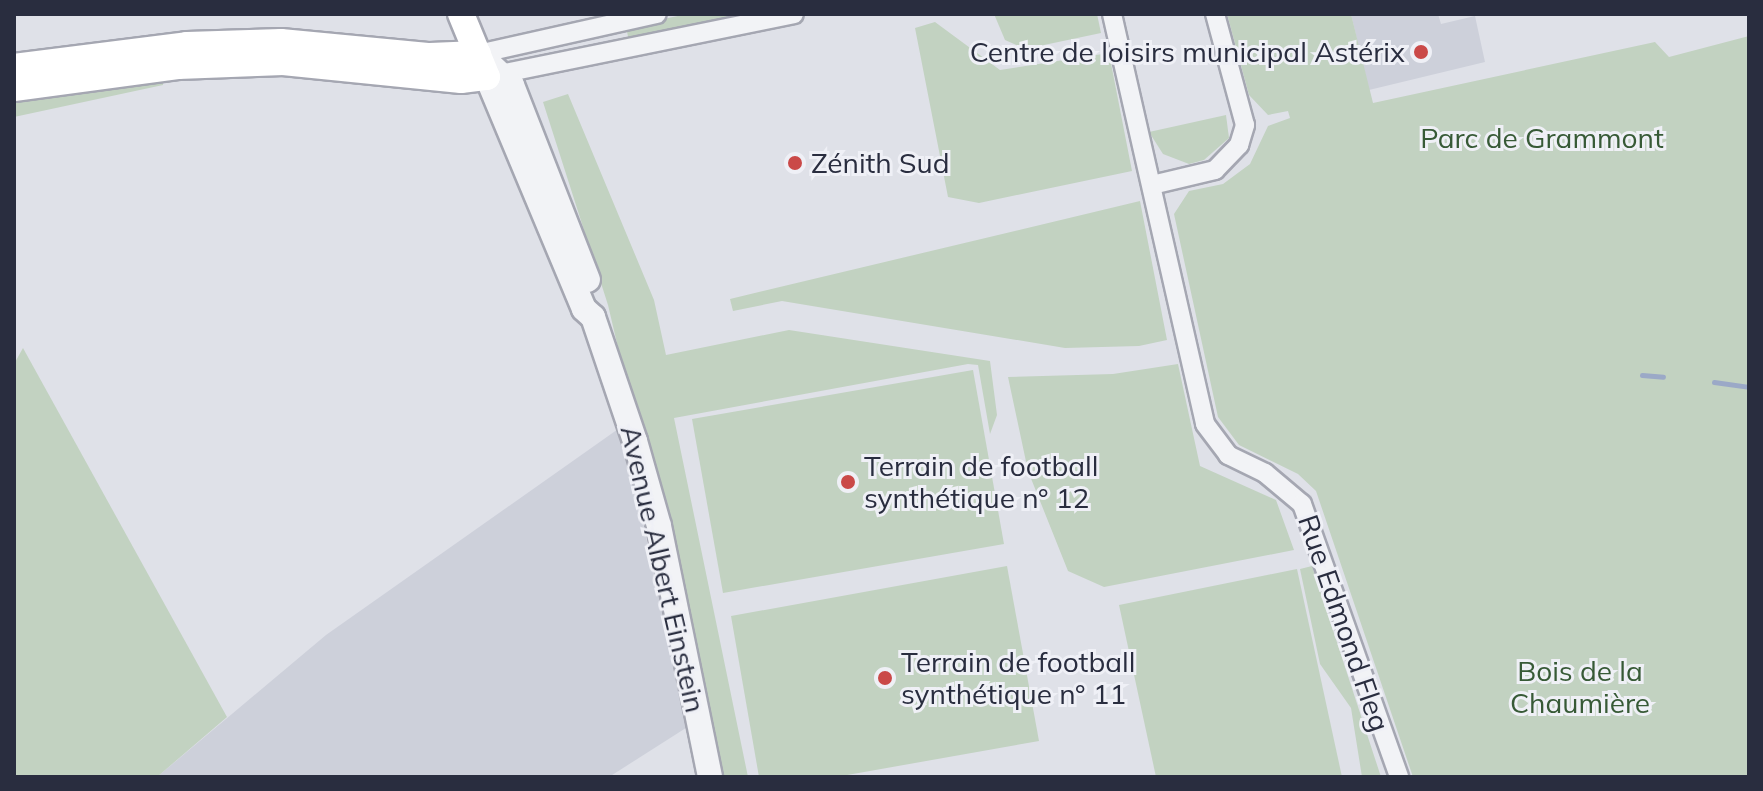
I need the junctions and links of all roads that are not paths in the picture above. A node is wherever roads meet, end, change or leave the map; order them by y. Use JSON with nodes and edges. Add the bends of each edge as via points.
{"nodes":[{"id":1,"x":461,"y":14,"type":"edge"},
{"id":2,"x":657,"y":14,"type":"edge"},
{"id":3,"x":794,"y":14,"type":"edge"},
{"id":4,"x":1112,"y":14,"type":"edge"},
{"id":5,"x":1215,"y":14,"type":"edge"},
{"id":6,"x":183,"y":55,"type":"junction"},
{"id":7,"x":430,"y":56,"type":"junction"},
{"id":8,"x":14,"y":67,"type":"edge"},
{"id":9,"x":490,"y":68,"type":"junction"},
{"id":10,"x":14,"y":88,"type":"edge"},
{"id":11,"x":1152,"y":185,"type":"junction"},
{"id":12,"x":710,"y":777,"type":"edge"},
{"id":13,"x":1399,"y":777,"type":"edge"}],
"edges":[{"from":1,"to":7,"type":"main road","via":[[447,44]]},
{"from":1,"to":9,"type":"main road","name":"Avenue Albert Einstein"},
{"from":2,"to":9,"type":"street"},
{"from":3,"to":9,"type":"street"},
{"from":4,"to":11,"type":"street","name":"Rue Edmond Fleg"},
{"from":5,"to":11,"type":"street","via":[[1245,125],[1239,145],[1215,170]]},
{"from":6,"to":7,"type":"main road","via":[[281,42]]},
{"from":6,"to":8,"type":"main road"},
{"from":6,"to":9,"type":"main road","via":[[461,80]]},
{"from":6,"to":10,"type":"main road"},
{"from":7,"to":9,"type":"main road"},
{"from":9,"to":12,"type":"street","name":"Avenue Albert Einstein","via":[[584,309],[593,317],[652,499]]},
{"from":11,"to":13,"type":"street","name":"Rue Edmond Fleg","via":[[1205,424],[1228,455],[1275,480],[1302,504]]}]}
